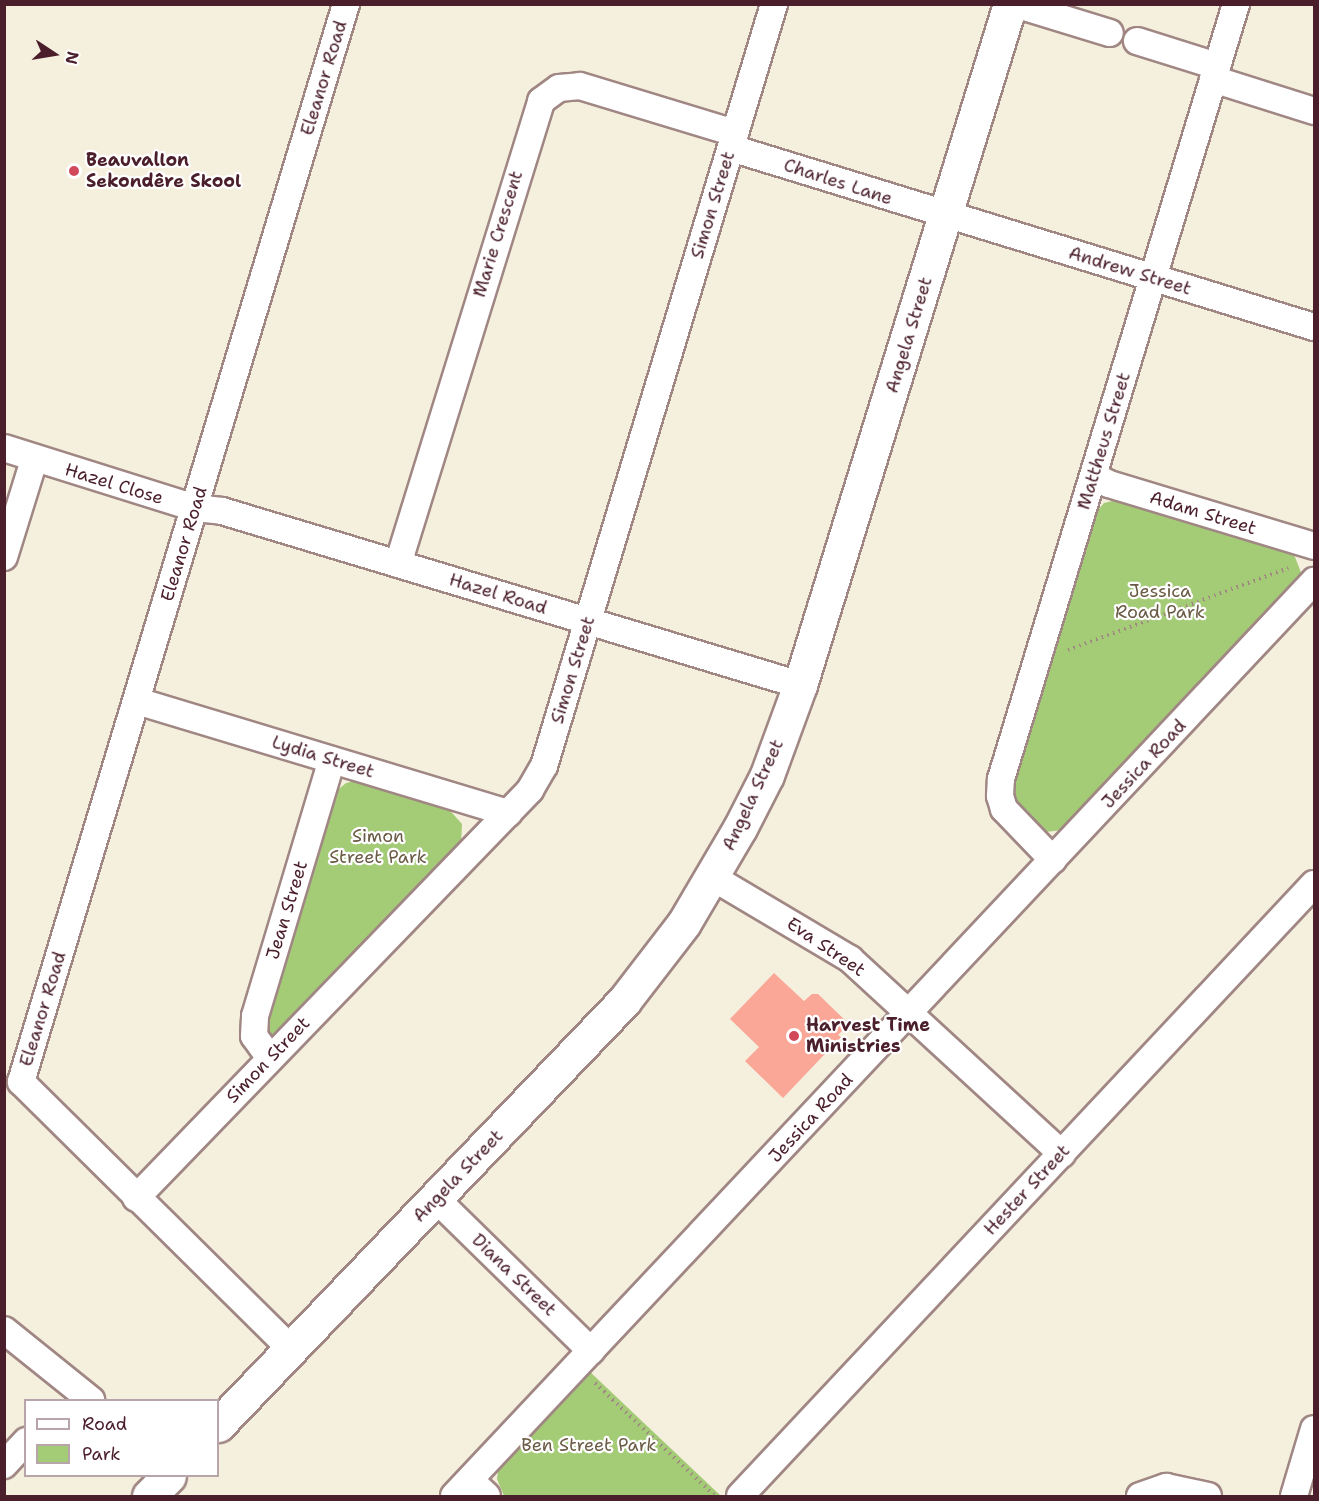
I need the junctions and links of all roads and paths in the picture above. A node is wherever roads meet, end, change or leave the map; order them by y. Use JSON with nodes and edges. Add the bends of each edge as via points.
{"nodes":[{"id":1,"x":346,"y":4,"type":"edge"},
{"id":2,"x":774,"y":4,"type":"edge"},
{"id":3,"x":1012,"y":4,"type":"edge"},
{"id":4,"x":1236,"y":4,"type":"edge"},
{"id":5,"x":1110,"y":33,"type":"dead end"},
{"id":6,"x":1137,"y":41,"type":"dead end"},
{"id":7,"x":1215,"y":73,"type":"junction"},
{"id":8,"x":1314,"y":111,"type":"edge"},
{"id":9,"x":733,"y":141,"type":"junction"},
{"id":10,"x":946,"y":217,"type":"junction"},
{"id":11,"x":1154,"y":279,"type":"junction"},
{"id":12,"x":1314,"y":327,"type":"edge"},
{"id":13,"x":4,"y":448,"type":"edge"},
{"id":14,"x":34,"y":460,"type":"junction"},
{"id":15,"x":1094,"y":476,"type":"junction"},
{"id":16,"x":195,"y":508,"type":"junction"},
{"id":17,"x":1314,"y":546,"type":"edge"},
{"id":18,"x":4,"y":557,"type":"edge"},
{"id":19,"x":398,"y":564,"type":"junction"},
{"id":20,"x":1292,"y":567,"type":"dead end"},
{"id":21,"x":1314,"y":581,"type":"edge"},
{"id":22,"x":588,"y":621,"type":"junction"},
{"id":23,"x":1037,"y":661,"type":"junction"},
{"id":24,"x":800,"y":685,"type":"junction"},
{"id":25,"x":137,"y":701,"type":"junction"},
{"id":26,"x":332,"y":760,"type":"junction"},
{"id":27,"x":508,"y":813,"type":"junction"},
{"id":28,"x":1053,"y":860,"type":"junction"},
{"id":29,"x":712,"y":877,"type":"junction"},
{"id":30,"x":1314,"y":884,"type":"edge"},
{"id":31,"x":909,"y":1013,"type":"junction"},
{"id":32,"x":270,"y":1058,"type":"junction"},
{"id":33,"x":13,"y":1080,"type":"edge"},
{"id":34,"x":1062,"y":1154,"type":"junction"},
{"id":35,"x":135,"y":1198,"type":"junction"},
{"id":36,"x":436,"y":1199,"type":"junction"},
{"id":37,"x":4,"y":1330,"type":"edge"},
{"id":38,"x":291,"y":1349,"type":"junction"},
{"id":39,"x":584,"y":1358,"type":"junction"},
{"id":40,"x":76,"y":1396,"type":"edge"},
{"id":41,"x":219,"y":1424,"type":"edge"},
{"id":42,"x":1314,"y":1429,"type":"edge"},
{"id":43,"x":24,"y":1444,"type":"edge"},
{"id":44,"x":4,"y":1465,"type":"edge"},
{"id":45,"x":470,"y":1491,"type":"edge"},
{"id":46,"x":716,"y":1497,"type":"edge"},
{"id":47,"x":740,"y":1497,"type":"edge"},
{"id":48,"x":1140,"y":1497,"type":"edge"},
{"id":49,"x":1208,"y":1497,"type":"edge"},
{"id":50,"x":1294,"y":1497,"type":"edge"}],
"edges":[{"from":1,"to":16,"type":"street","name":"Eleanor Road"},
{"from":2,"to":9,"type":"street","name":"Simon Street"},
{"from":3,"to":5,"type":"street"},
{"from":3,"to":10,"type":"street","name":"Angela Street"},
{"from":4,"to":7,"type":"street","name":"Mattheus Street"},
{"from":6,"to":7,"type":"street"},
{"from":7,"to":8,"type":"street"},
{"from":7,"to":11,"type":"street","name":"Mattheus Street"},
{"from":9,"to":10,"type":"street","name":"Charles Lane"},
{"from":9,"to":19,"type":"street","name":"Marie Crescent","via":[[580,86],[559,88],[541,101]]},
{"from":9,"to":22,"type":"street","name":"Simon Street"},
{"from":10,"to":11,"type":"street","name":"Andrew Street"},
{"from":10,"to":24,"type":"street","name":"Angela Street"},
{"from":11,"to":12,"type":"street","name":"Andrew Street"},
{"from":11,"to":15,"type":"street","name":"Mattheus Street"},
{"from":13,"to":14,"type":"street","name":"Hazel Close"},
{"from":14,"to":16,"type":"street","name":"Hazel Close"},
{"from":14,"to":18,"type":"street"},
{"from":15,"to":17,"type":"street","name":"Adam Street","via":[[1109,484]]},
{"from":15,"to":23,"type":"street","name":"Mattheus Street"},
{"from":16,"to":19,"type":"street","name":"Hazel Road","via":[[222,511]]},
{"from":16,"to":25,"type":"street","name":"Eleanor Road"},
{"from":19,"to":22,"type":"street","name":"Hazel Road"},
{"from":20,"to":23,"type":"path"},
{"from":21,"to":28,"type":"street","name":"Jessica Road"},
{"from":22,"to":24,"type":"street","name":"Hazel Road"},
{"from":22,"to":27,"type":"street","name":"Simon Street","via":[[544,766],[530,790]]},
{"from":23,"to":28,"type":"street","name":"Mattheus Street","via":[[1000,796],[1010,818]]},
{"from":24,"to":29,"type":"street","name":"Angela Street","via":[[767,775]]},
{"from":25,"to":26,"type":"street","name":"Lydia Street"},
{"from":25,"to":33,"type":"street","name":"Eleanor Road"},
{"from":26,"to":27,"type":"street","name":"Lydia Street"},
{"from":26,"to":32,"type":"street","name":"Jean Street","via":[[255,1016],[254,1036]]},
{"from":27,"to":32,"type":"street","name":"Simon Street"},
{"from":28,"to":31,"type":"street","name":"Jessica Road"},
{"from":29,"to":31,"type":"street","name":"Eva Street","via":[[850,959]]},
{"from":29,"to":36,"type":"street","name":"Angela Street","via":[[665,950],[617,1010]]},
{"from":30,"to":34,"type":"street","name":"Hester Street"},
{"from":31,"to":34,"type":"street","name":"Eva Street"},
{"from":31,"to":39,"type":"street","name":"Jessica Road"},
{"from":32,"to":35,"type":"street","name":"Simon Street"},
{"from":33,"to":35,"type":"street","name":"Eleanor Road"},
{"from":34,"to":47,"type":"street","name":"Hester Street"},
{"from":35,"to":38,"type":"street","name":"Eleanor Road"},
{"from":36,"to":38,"type":"street","name":"Angela Street"},
{"from":36,"to":39,"type":"street","name":"Diana Street"},
{"from":37,"to":40,"type":"street"},
{"from":38,"to":41,"type":"street","name":"Angela Street"},
{"from":39,"to":45,"type":"street","name":"Jessica Road"},
{"from":39,"to":46,"type":"path"},
{"from":42,"to":50,"type":"street"},
{"from":43,"to":44,"type":"street"},
{"from":48,"to":49,"type":"street","via":[[1166,1486]]}]}
